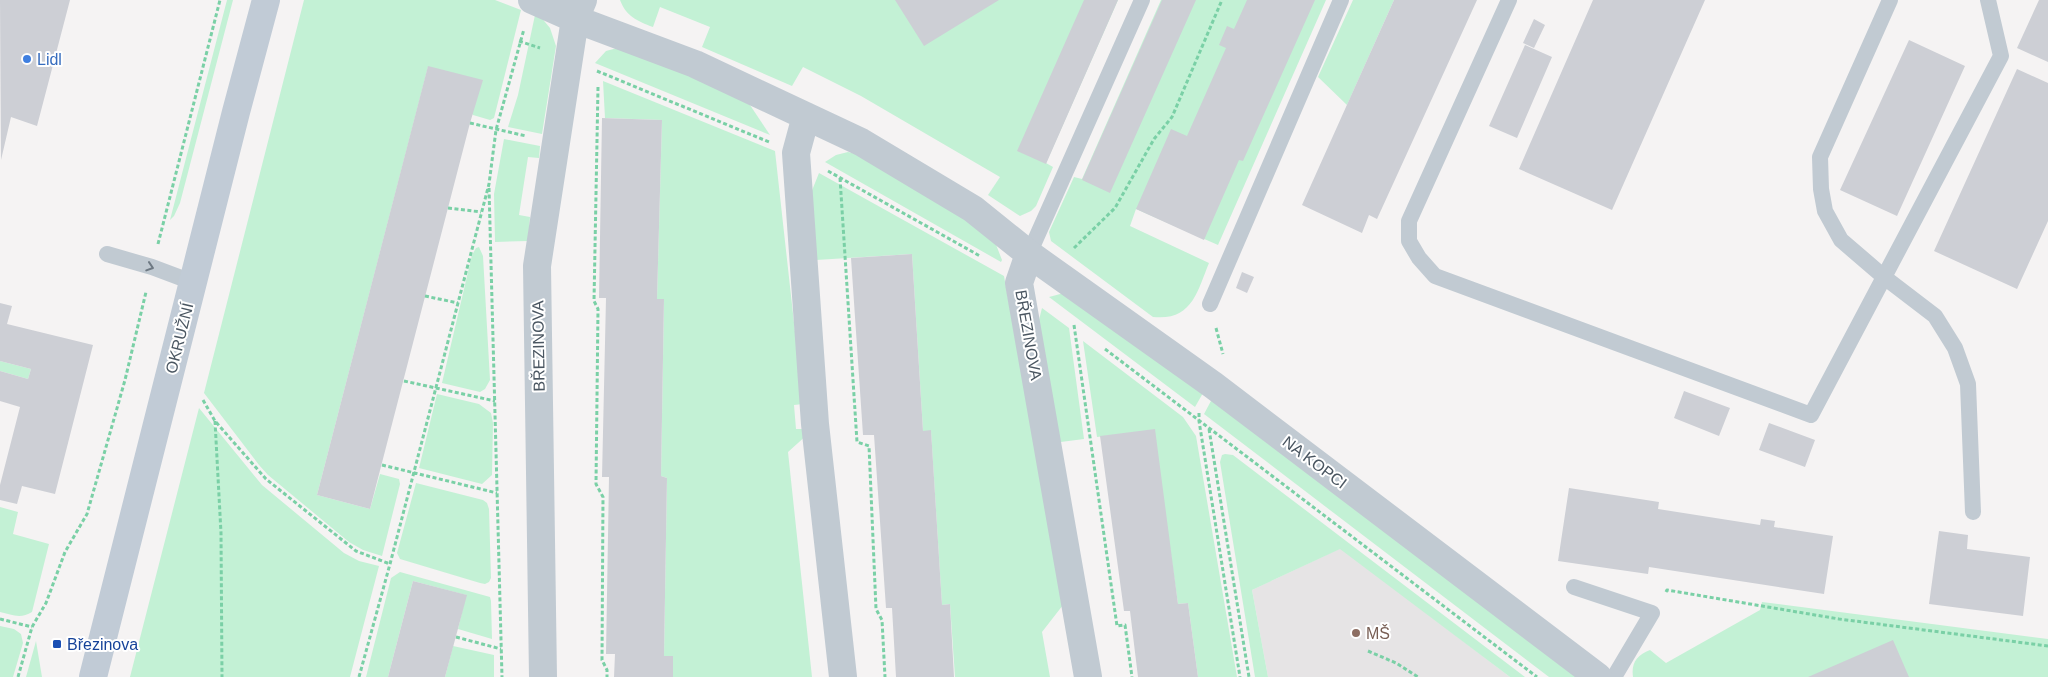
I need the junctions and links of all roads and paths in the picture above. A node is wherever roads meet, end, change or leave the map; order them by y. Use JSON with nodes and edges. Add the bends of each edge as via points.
{"nodes":[{"id":1,"x":220,"y":0,"type":"edge"},
{"id":2,"x":266,"y":0,"type":"edge"},
{"id":3,"x":532,"y":0,"type":"edge"},
{"id":4,"x":1142,"y":0,"type":"edge"},
{"id":5,"x":1222,"y":0,"type":"edge"},
{"id":6,"x":1341,"y":0,"type":"edge"},
{"id":7,"x":1509,"y":0,"type":"edge"},
{"id":8,"x":1890,"y":0,"type":"edge"},
{"id":9,"x":1988,"y":0,"type":"edge"},
{"id":10,"x":579,"y":9,"type":"edge"},
{"id":11,"x":519,"y":41,"type":"dead end"},
{"id":12,"x":806,"y":116,"type":"junction"},
{"id":13,"x":470,"y":123,"type":"dead end"},
{"id":14,"x":496,"y":130,"type":"junction"},
{"id":15,"x":556,"y":143,"type":"junction"},
{"id":16,"x":796,"y":153,"type":"junction"},
{"id":17,"x":488,"y":184,"type":"junction"},
{"id":18,"x":448,"y":208,"type":"dead end"},
{"id":19,"x":481,"y":212,"type":"junction"},
{"id":20,"x":107,"y":254,"type":"dead end"},
{"id":21,"x":1029,"y":254,"type":"junction"},
{"id":22,"x":152,"y":267,"type":"junction"},
{"id":23,"x":1052,"y":269,"type":"junction"},
{"id":24,"x":1884,"y":277,"type":"junction"},
{"id":25,"x":192,"y":282,"type":"junction"},
{"id":26,"x":425,"y":296,"type":"dead end"},
{"id":27,"x":458,"y":302,"type":"junction"},
{"id":28,"x":1210,"y":304,"type":"joint"},
{"id":29,"x":1074,"y":325,"type":"dead end"},
{"id":30,"x":404,"y":380,"type":"dead end"},
{"id":31,"x":1213,"y":385,"type":"junction"},
{"id":32,"x":436,"y":386,"type":"junction"},
{"id":33,"x":203,"y":400,"type":"dead end"},
{"id":34,"x":495,"y":401,"type":"junction"},
{"id":35,"x":215,"y":420,"type":"junction"},
{"id":36,"x":1209,"y":429,"type":"junction"},
{"id":37,"x":382,"y":465,"type":"dead end"},
{"id":38,"x":414,"y":473,"type":"junction"},
{"id":39,"x":497,"y":493,"type":"junction"},
{"id":40,"x":1973,"y":512,"type":"dead end"},
{"id":41,"x":390,"y":564,"type":"junction"},
{"id":42,"x":1574,"y":586,"type":"dead end"},
{"id":43,"x":1652,"y":613,"type":"junction"},
{"id":44,"x":0,"y":619,"type":"edge"},
{"id":45,"x":32,"y":627,"type":"junction"},
{"id":46,"x":456,"y":637,"type":"dead end"},
{"id":47,"x":2048,"y":646,"type":"edge"},
{"id":48,"x":502,"y":649,"type":"junction"},
{"id":49,"x":1368,"y":651,"type":"dead end"},
{"id":50,"x":18,"y":677,"type":"edge"},
{"id":51,"x":93,"y":677,"type":"edge"},
{"id":52,"x":222,"y":677,"type":"edge"},
{"id":53,"x":359,"y":677,"type":"edge"},
{"id":54,"x":502,"y":677,"type":"edge"},
{"id":55,"x":543,"y":677,"type":"edge"},
{"id":56,"x":607,"y":677,"type":"edge"},
{"id":57,"x":843,"y":677,"type":"edge"},
{"id":58,"x":885,"y":677,"type":"edge"},
{"id":59,"x":1088,"y":677,"type":"edge"},
{"id":60,"x":1132,"y":677,"type":"edge"},
{"id":61,"x":1240,"y":677,"type":"edge"},
{"id":62,"x":1249,"y":677,"type":"edge"},
{"id":63,"x":1418,"y":677,"type":"edge"},
{"id":64,"x":1537,"y":677,"type":"edge"},
{"id":65,"x":1598,"y":677,"type":"edge"},
{"id":66,"x":1614,"y":677,"type":"edge"}],
"edges":[{"from":1,"to":22,"type":"path"},
{"from":2,"to":25,"type":"street","name":"OKRUŽNÍ"},
{"from":3,"to":10,"type":"street"},
{"from":4,"to":21,"type":"lane"},
{"from":5,"to":23,"type":"path","via":[[1172,117],[1154,139],[1115,208]]},
{"from":6,"to":28,"type":"lane"},
{"from":7,"to":24,"type":"lane","via":[[1409,221],[1409,241],[1435,276],[1811,415]]},
{"from":8,"to":24,"type":"lane","via":[[1820,157],[1825,211],[1841,240]]},
{"from":9,"to":24,"type":"lane","via":[[2001,56]]},
{"from":10,"to":12,"type":"street"},
{"from":10,"to":15,"type":"street","name":"BŘEZINOVA"},
{"from":11,"to":14,"type":"path"},
{"from":12,"to":16,"type":"street"},
{"from":12,"to":21,"type":"street","via":[[912,171],[973,209]]},
{"from":13,"to":14,"type":"path"},
{"from":14,"to":15,"type":"path"},
{"from":14,"to":17,"type":"path"},
{"from":15,"to":55,"type":"street","name":"BŘEZINOVA","via":[[537,266]]},
{"from":16,"to":56,"type":"path","via":[[598,72],[594,301],[598,309],[596,484],[603,496],[602,660]]},
{"from":16,"to":57,"type":"street","via":[[815,424]]},
{"from":16,"to":58,"type":"path","via":[[840,178],[857,442],[869,446],[876,609],[882,620]]},
{"from":17,"to":19,"type":"path"},
{"from":17,"to":34,"type":"path"},
{"from":18,"to":19,"type":"path"},
{"from":19,"to":27,"type":"path"},
{"from":20,"to":22,"type":"lane","one_way":true},
{"from":21,"to":23,"type":"street","name":"NA KOPCI"},
{"from":21,"to":59,"type":"street","name":"BŘEZINOVA","via":[[1019,283]]},
{"from":22,"to":25,"type":"lane"},
{"from":22,"to":45,"type":"path","via":[[125,380],[87,514],[65,552],[46,603]]},
{"from":23,"to":31,"type":"street","name":"NA KOPCI"},
{"from":24,"to":40,"type":"lane","via":[[1935,316],[1955,348],[1968,384]]},
{"from":25,"to":51,"type":"street","name":"OKRUŽNÍ"},
{"from":26,"to":27,"type":"path"},
{"from":27,"to":32,"type":"path"},
{"from":28,"to":31,"type":"path","via":[[1225,364]]},
{"from":29,"to":60,"type":"path","via":[[1117,626],[1124,625]]},
{"from":30,"to":32,"type":"path"},
{"from":31,"to":65,"type":"street","name":"NA KOPCI"},
{"from":32,"to":34,"type":"path"},
{"from":32,"to":38,"type":"path"},
{"from":33,"to":35,"type":"path"},
{"from":34,"to":39,"type":"path"},
{"from":35,"to":41,"type":"path","via":[[266,479],[317,521],[356,551]]},
{"from":35,"to":52,"type":"path","via":[[221,532]]},
{"from":36,"to":61,"type":"path","via":[[1199,421]]},
{"from":36,"to":62,"type":"path"},
{"from":36,"to":64,"type":"path"},
{"from":37,"to":38,"type":"path"},
{"from":38,"to":39,"type":"path"},
{"from":38,"to":41,"type":"path"},
{"from":39,"to":48,"type":"path"},
{"from":41,"to":53,"type":"path"},
{"from":42,"to":43,"type":"lane"},
{"from":43,"to":47,"type":"path","via":[[1667,590],[1839,619]]},
{"from":43,"to":66,"type":"lane"},
{"from":44,"to":45,"type":"path"},
{"from":45,"to":50,"type":"path"},
{"from":46,"to":48,"type":"path"},
{"from":48,"to":54,"type":"path"},
{"from":49,"to":63,"type":"path"}]}
